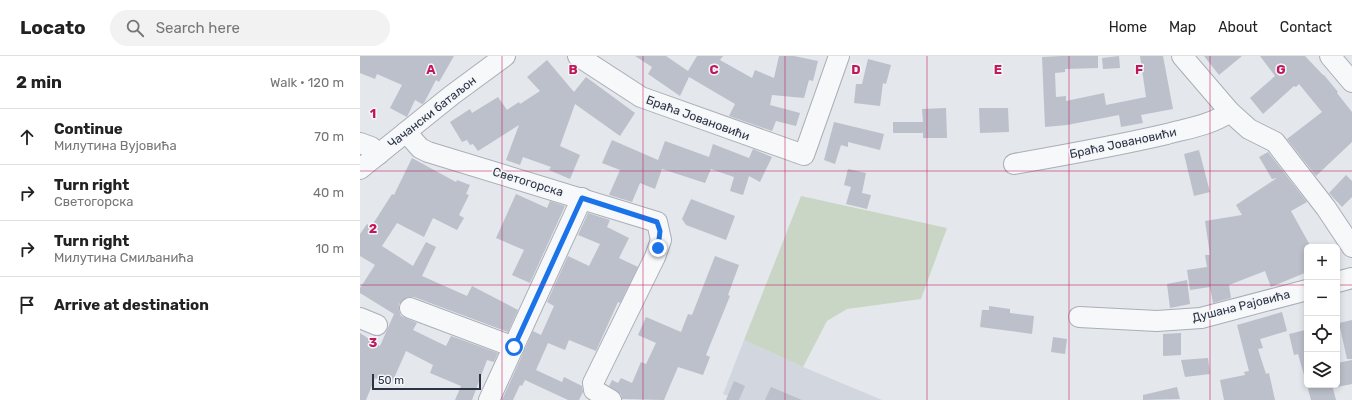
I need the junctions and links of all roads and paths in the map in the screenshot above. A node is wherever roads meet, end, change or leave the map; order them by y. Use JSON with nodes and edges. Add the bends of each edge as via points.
{"nodes":[{"id":1,"x":505,"y":56,"type":"edge"},
{"id":2,"x":578,"y":56,"type":"edge"},
{"id":3,"x":839,"y":56,"type":"edge"},
{"id":4,"x":1182,"y":56,"type":"edge"},
{"id":5,"x":1330,"y":56,"type":"edge"},
{"id":6,"x":1352,"y":82,"type":"edge"},
{"id":7,"x":1230,"y":112,"type":"junction"},
{"id":8,"x":406,"y":132,"type":"junction"},
{"id":9,"x":360,"y":143,"type":"edge"},
{"id":10,"x":379,"y":154,"type":"junction"},
{"id":11,"x":1014,"y":164,"type":"dead end"},
{"id":12,"x":360,"y":169,"type":"edge"},
{"id":13,"x":582,"y":198,"type":"junction"},
{"id":14,"x":1352,"y":247,"type":"edge"},
{"id":15,"x":1352,"y":278,"type":"edge"},
{"id":16,"x":1340,"y":281,"type":"edge"},
{"id":17,"x":1304,"y":291,"type":"edge"},
{"id":18,"x":410,"y":308,"type":"dead end"},
{"id":19,"x":1079,"y":317,"type":"dead end"},
{"id":20,"x":514,"y":347,"type":"junction"},
{"id":21,"x":489,"y":400,"type":"edge"},
{"id":22,"x":611,"y":400,"type":"edge"}],
"edges":[{"from":1,"to":8,"type":"street","name":"Чачански батаљон"},
{"from":2,"to":3,"type":"street","name":"Браћа Јовановићи","via":[[641,97],[804,155]]},
{"from":4,"to":7,"type":"street"},
{"from":5,"to":6,"type":"street"},
{"from":7,"to":11,"type":"street","name":"Браћа Јовановићи","via":[[1204,124],[1138,141]]},
{"from":7,"to":14,"type":"street","via":[[1248,129],[1275,142],[1326,208]]},
{"from":8,"to":10,"type":"street","name":"Чачански батаљон"},
{"from":8,"to":13,"type":"street","name":"Светогорска","via":[[420,148],[428,152]]},
{"from":9,"to":10,"type":"street","via":[[371,147]]},
{"from":10,"to":12,"type":"street","name":"Чачански батаљон"},
{"from":13,"to":20,"type":"street"},
{"from":13,"to":22,"type":"street","name":"Светогорска","via":[[657,222],[660,240],[655,257],[593,383],[594,390]]},
{"from":15,"to":16,"type":"street"},
{"from":17,"to":19,"type":"street","name":"Душана Рајовића","via":[[1201,318],[1158,321]]},
{"from":18,"to":20,"type":"street"},
{"from":20,"to":21,"type":"street"}]}
